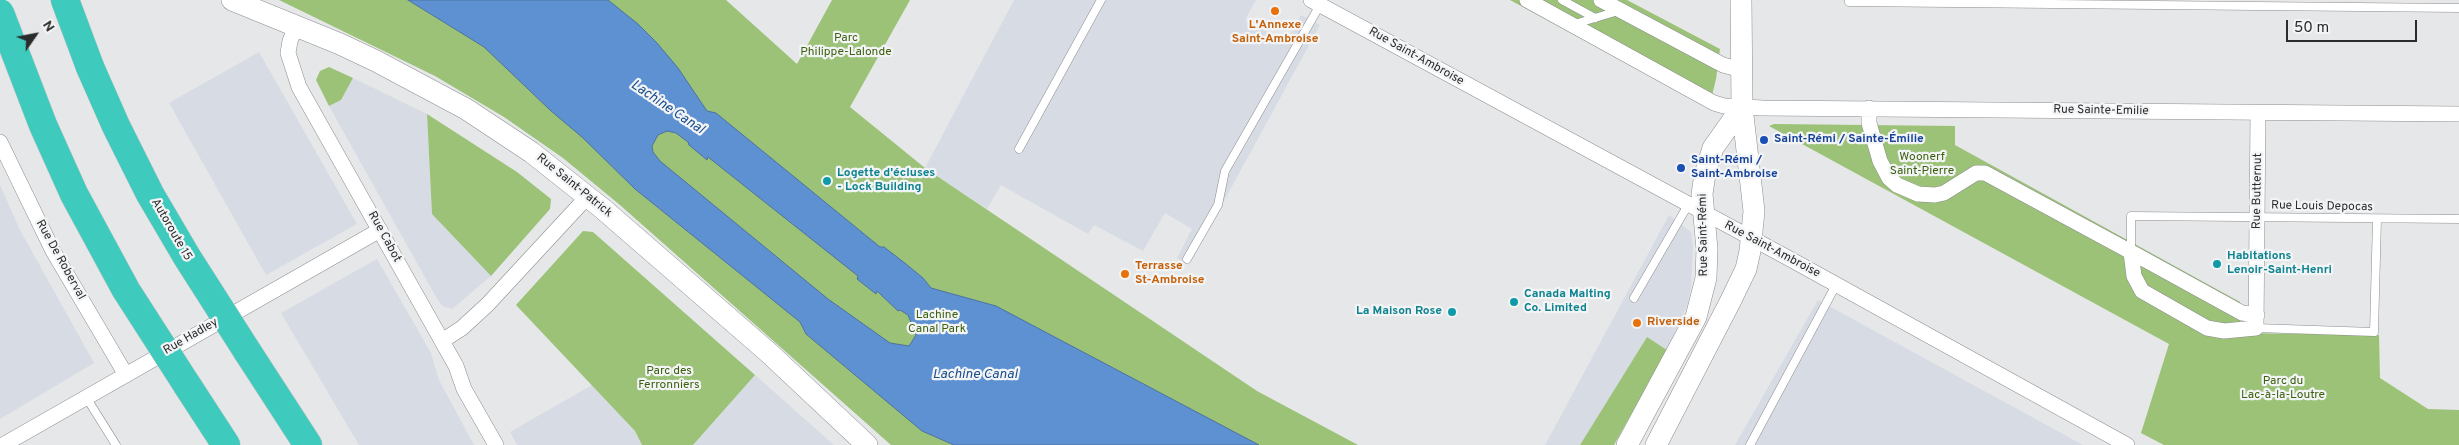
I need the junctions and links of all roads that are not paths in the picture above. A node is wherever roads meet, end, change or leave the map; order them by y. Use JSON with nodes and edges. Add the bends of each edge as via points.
{"nodes":[{"id":1,"x":65,"y":0,"type":"edge"},
{"id":2,"x":232,"y":0,"type":"edge"},
{"id":3,"x":1101,"y":0,"type":"edge"},
{"id":4,"x":1562,"y":0,"type":"edge"},
{"id":5,"x":1601,"y":0,"type":"edge"},
{"id":6,"x":1741,"y":0,"type":"edge"},
{"id":7,"x":1849,"y":0,"type":"edge"},
{"id":8,"x":1534,"y":1,"type":"edge"},
{"id":9,"x":1315,"y":2,"type":"edge"},
{"id":10,"x":2459,"y":8,"type":"edge"},
{"id":11,"x":1620,"y":10,"type":"junction"},
{"id":12,"x":0,"y":13,"type":"edge"},
{"id":13,"x":1596,"y":18,"type":"junction"},
{"id":14,"x":1573,"y":25,"type":"junction"},
{"id":15,"x":296,"y":26,"type":"junction"},
{"id":16,"x":1742,"y":70,"type":"junction"},
{"id":17,"x":1742,"y":107,"type":"junction"},
{"id":18,"x":1869,"y":108,"type":"junction"},
{"id":19,"x":2258,"y":113,"type":"junction"},
{"id":20,"x":2459,"y":114,"type":"edge"},
{"id":21,"x":0,"y":142,"type":"edge"},
{"id":22,"x":1018,"y":148,"type":"dead end"},
{"id":23,"x":588,"y":196,"type":"junction"},
{"id":24,"x":1695,"y":209,"type":"junction"},
{"id":25,"x":2258,"y":217,"type":"junction"},
{"id":26,"x":2377,"y":219,"type":"junction"},
{"id":27,"x":2459,"y":219,"type":"edge"},
{"id":28,"x":380,"y":230,"type":"junction"},
{"id":29,"x":1752,"y":239,"type":"junction"},
{"id":30,"x":2131,"y":252,"type":"junction"},
{"id":31,"x":1187,"y":259,"type":"dead end"},
{"id":32,"x":1836,"y":285,"type":"junction"},
{"id":33,"x":1634,"y":298,"type":"dead end"},
{"id":34,"x":2256,"y":322,"type":"junction"},
{"id":35,"x":442,"y":341,"type":"junction"},
{"id":36,"x":126,"y":375,"type":"junction"},
{"id":37,"x":86,"y":397,"type":"junction"},
{"id":38,"x":2,"y":445,"type":"edge"},
{"id":39,"x":116,"y":445,"type":"edge"},
{"id":40,"x":226,"y":445,"type":"edge"},
{"id":41,"x":308,"y":445,"type":"edge"},
{"id":42,"x":496,"y":445,"type":"edge"},
{"id":43,"x":867,"y":445,"type":"edge"},
{"id":44,"x":1627,"y":445,"type":"edge"},
{"id":45,"x":1656,"y":445,"type":"edge"},
{"id":46,"x":1750,"y":445,"type":"edge"},
{"id":47,"x":2127,"y":445,"type":"edge"}],
"edges":[{"from":1,"to":41,"type":"highway","name":"Autoroute 15","bridge":true,"via":[[93,74],[132,159],[186,257]]},
{"from":2,"to":15,"type":"main road","name":"Rue Saint-Patrick"},
{"from":3,"to":22,"type":"lane"},
{"from":4,"to":13,"type":"lane"},
{"from":5,"to":11,"type":"street"},
{"from":6,"to":16,"type":"main road"},
{"from":7,"to":10,"type":"lane"},
{"from":8,"to":14,"type":"street"},
{"from":9,"to":24,"type":"street","name":"Rue Saint-Ambroise"},
{"from":9,"to":31,"type":"lane","via":[[1226,171],[1218,205]]},
{"from":11,"to":13,"type":"lane"},
{"from":11,"to":16,"type":"street","via":[[1723,65]]},
{"from":12,"to":40,"type":"highway","bridge":true,"via":[[43,125],[77,200],[126,290]]},
{"from":13,"to":14,"type":"lane"},
{"from":14,"to":17,"type":"street","via":[[1714,103]]},
{"from":15,"to":23,"type":"main road","name":"Rue Saint-Patrick","via":[[340,44],[458,104],[531,152]]},
{"from":15,"to":28,"type":"street","name":"Rue Cabot","via":[[288,53],[296,79]]},
{"from":16,"to":17,"type":"main road"},
{"from":17,"to":18,"type":"street","name":"Rue Sainte-Emilie"},
{"from":17,"to":24,"type":"main road","name":"Rue Saint-Rémi","via":[[1713,148]]},
{"from":17,"to":29,"type":"main road","via":[[1754,211]]},
{"from":18,"to":19,"type":"street","name":"Rue Sainte-Emilie"},
{"from":18,"to":30,"type":"street","via":[[1869,123],[1880,161],[1897,185],[1918,194],[1935,195],[1976,173],[1985,174]]},
{"from":19,"to":20,"type":"street","name":"Rue Sainte-Emilie"},
{"from":19,"to":25,"type":"street","name":"Rue Butternut"},
{"from":21,"to":36,"type":"street","name":"Rue De Roberval","via":[[53,251]]},
{"from":23,"to":35,"type":"street","via":[[488,304]]},
{"from":23,"to":43,"type":"main road","name":"Rue Saint-Patrick","via":[[769,354]]},
{"from":24,"to":29,"type":"street","name":"Rue Saint-Ambroise"},
{"from":24,"to":33,"type":"lane"},
{"from":24,"to":44,"type":"main road","name":"Rue Saint-Rémi","via":[[1706,264],[1698,310],[1687,337]]},
{"from":25,"to":26,"type":"lane","name":"Rue Louis Depocas"},
{"from":25,"to":30,"type":"lane","name":"Rue Louis Depocas","via":[[2131,216]]},
{"from":25,"to":34,"type":"street","name":"Rue Butternut"},
{"from":26,"to":27,"type":"lane","name":"Rue Louis Depocas"},
{"from":26,"to":34,"type":"lane","via":[[2374,332]]},
{"from":28,"to":35,"type":"street","name":"Rue Cabot"},
{"from":28,"to":36,"type":"street","name":"Rue Hadley"},
{"from":29,"to":32,"type":"street","name":"Rue Saint-Ambroise"},
{"from":29,"to":45,"type":"main road","via":[[1746,269],[1738,287]]},
{"from":30,"to":34,"type":"street"},
{"from":30,"to":34,"type":"street","via":[[2137,284],[2152,297],[2212,329],[2224,331]]},
{"from":32,"to":46,"type":"lane"},
{"from":32,"to":47,"type":"street","name":"Rue Saint-Ambroise"},
{"from":35,"to":42,"type":"street","name":"Rue Cabot","via":[[464,389]]},
{"from":36,"to":37,"type":"street","name":"Rue Hadley"},
{"from":37,"to":38,"type":"street","name":"Rue Hadley"},
{"from":37,"to":39,"type":"lane"}]}
